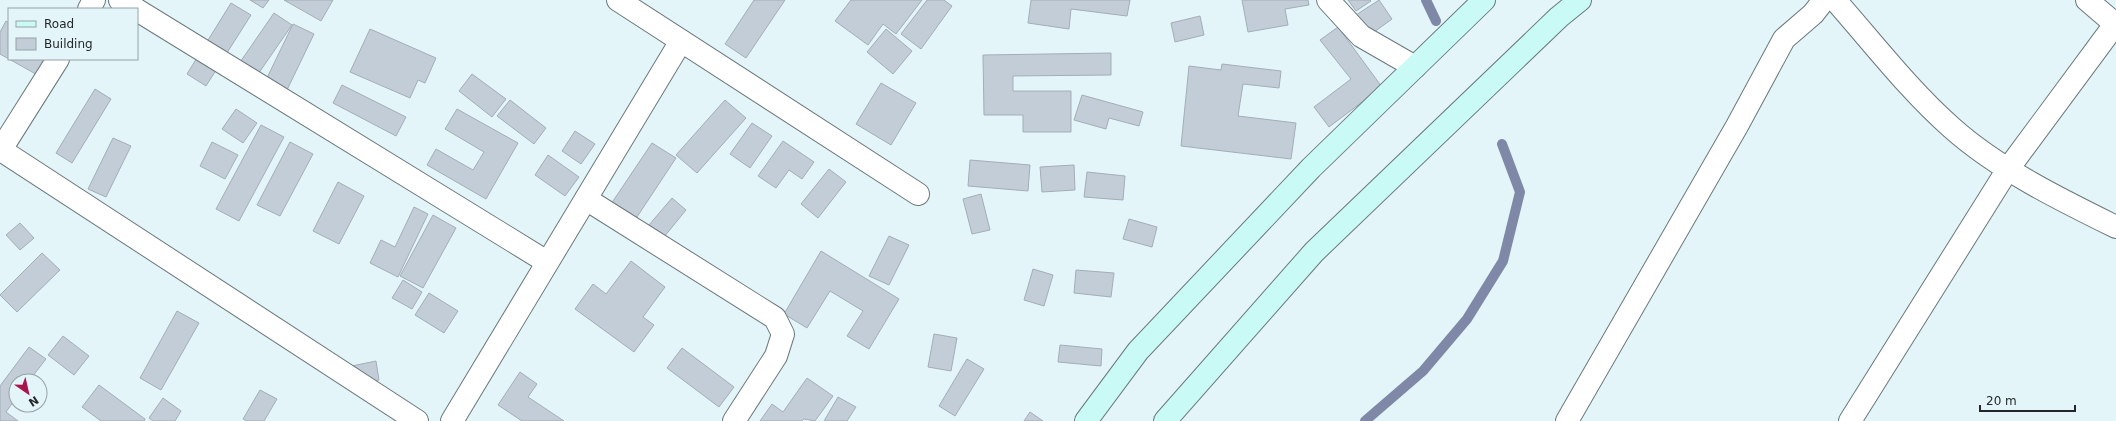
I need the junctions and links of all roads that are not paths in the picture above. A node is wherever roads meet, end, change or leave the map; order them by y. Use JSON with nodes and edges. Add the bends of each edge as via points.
{"nodes":[{"id":1,"x":120,"y":0,"type":"edge"},
{"id":2,"x":618,"y":0,"type":"edge"},
{"id":3,"x":1328,"y":0,"type":"edge"},
{"id":4,"x":1484,"y":0,"type":"edge"},
{"id":5,"x":1580,"y":0,"type":"edge"},
{"id":6,"x":1824,"y":0,"type":"edge"},
{"id":7,"x":1835,"y":0,"type":"edge"},
{"id":8,"x":2087,"y":0,"type":"edge"},
{"id":9,"x":133,"y":8,"type":"edge"},
{"id":10,"x":138,"y":11,"type":"edge"},
{"id":11,"x":2116,"y":23,"type":"edge"},
{"id":12,"x":681,"y":40,"type":"junction"},
{"id":13,"x":57,"y":60,"type":"edge"},
{"id":14,"x":1415,"y":67,"type":"junction"},
{"id":15,"x":0,"y":151,"type":"edge"},
{"id":16,"x":2008,"y":169,"type":"junction"},
{"id":17,"x":918,"y":194,"type":"dead end"},
{"id":18,"x":586,"y":199,"type":"junction"},
{"id":19,"x":2113,"y":223,"type":"edge"},
{"id":20,"x":547,"y":262,"type":"junction"},
{"id":21,"x":739,"y":420,"type":"edge"},
{"id":22,"x":417,"y":421,"type":"edge"},
{"id":23,"x":452,"y":421,"type":"edge"},
{"id":24,"x":1086,"y":421,"type":"edge"},
{"id":25,"x":1165,"y":421,"type":"edge"},
{"id":26,"x":1567,"y":421,"type":"edge"},
{"id":27,"x":1850,"y":421,"type":"edge"}],
"edges":[{"from":1,"to":9,"type":"street"},
{"from":2,"to":12,"type":"street"},
{"from":3,"to":14,"type":"street","via":[[1361,36]]},
{"from":4,"to":14,"type":"main road"},
{"from":5,"to":25,"type":"main road","via":[[1314,252]]},
{"from":6,"to":26,"type":"street","via":[[1814,14],[1784,39],[1737,126]]},
{"from":7,"to":16,"type":"street","via":[[1952,129]]},
{"from":8,"to":11,"type":"street"},
{"from":10,"to":20,"type":"street"},
{"from":11,"to":16,"type":"street"},
{"from":12,"to":17,"type":"street"},
{"from":12,"to":18,"type":"street"},
{"from":13,"to":15,"type":"street"},
{"from":14,"to":24,"type":"main road","via":[[1311,168],[1138,351]]},
{"from":15,"to":22,"type":"street"},
{"from":16,"to":19,"type":"street"},
{"from":16,"to":27,"type":"street"},
{"from":18,"to":20,"type":"street"},
{"from":18,"to":21,"type":"street","via":[[775,318],[783,334],[776,356]]},
{"from":20,"to":23,"type":"street"}]}
